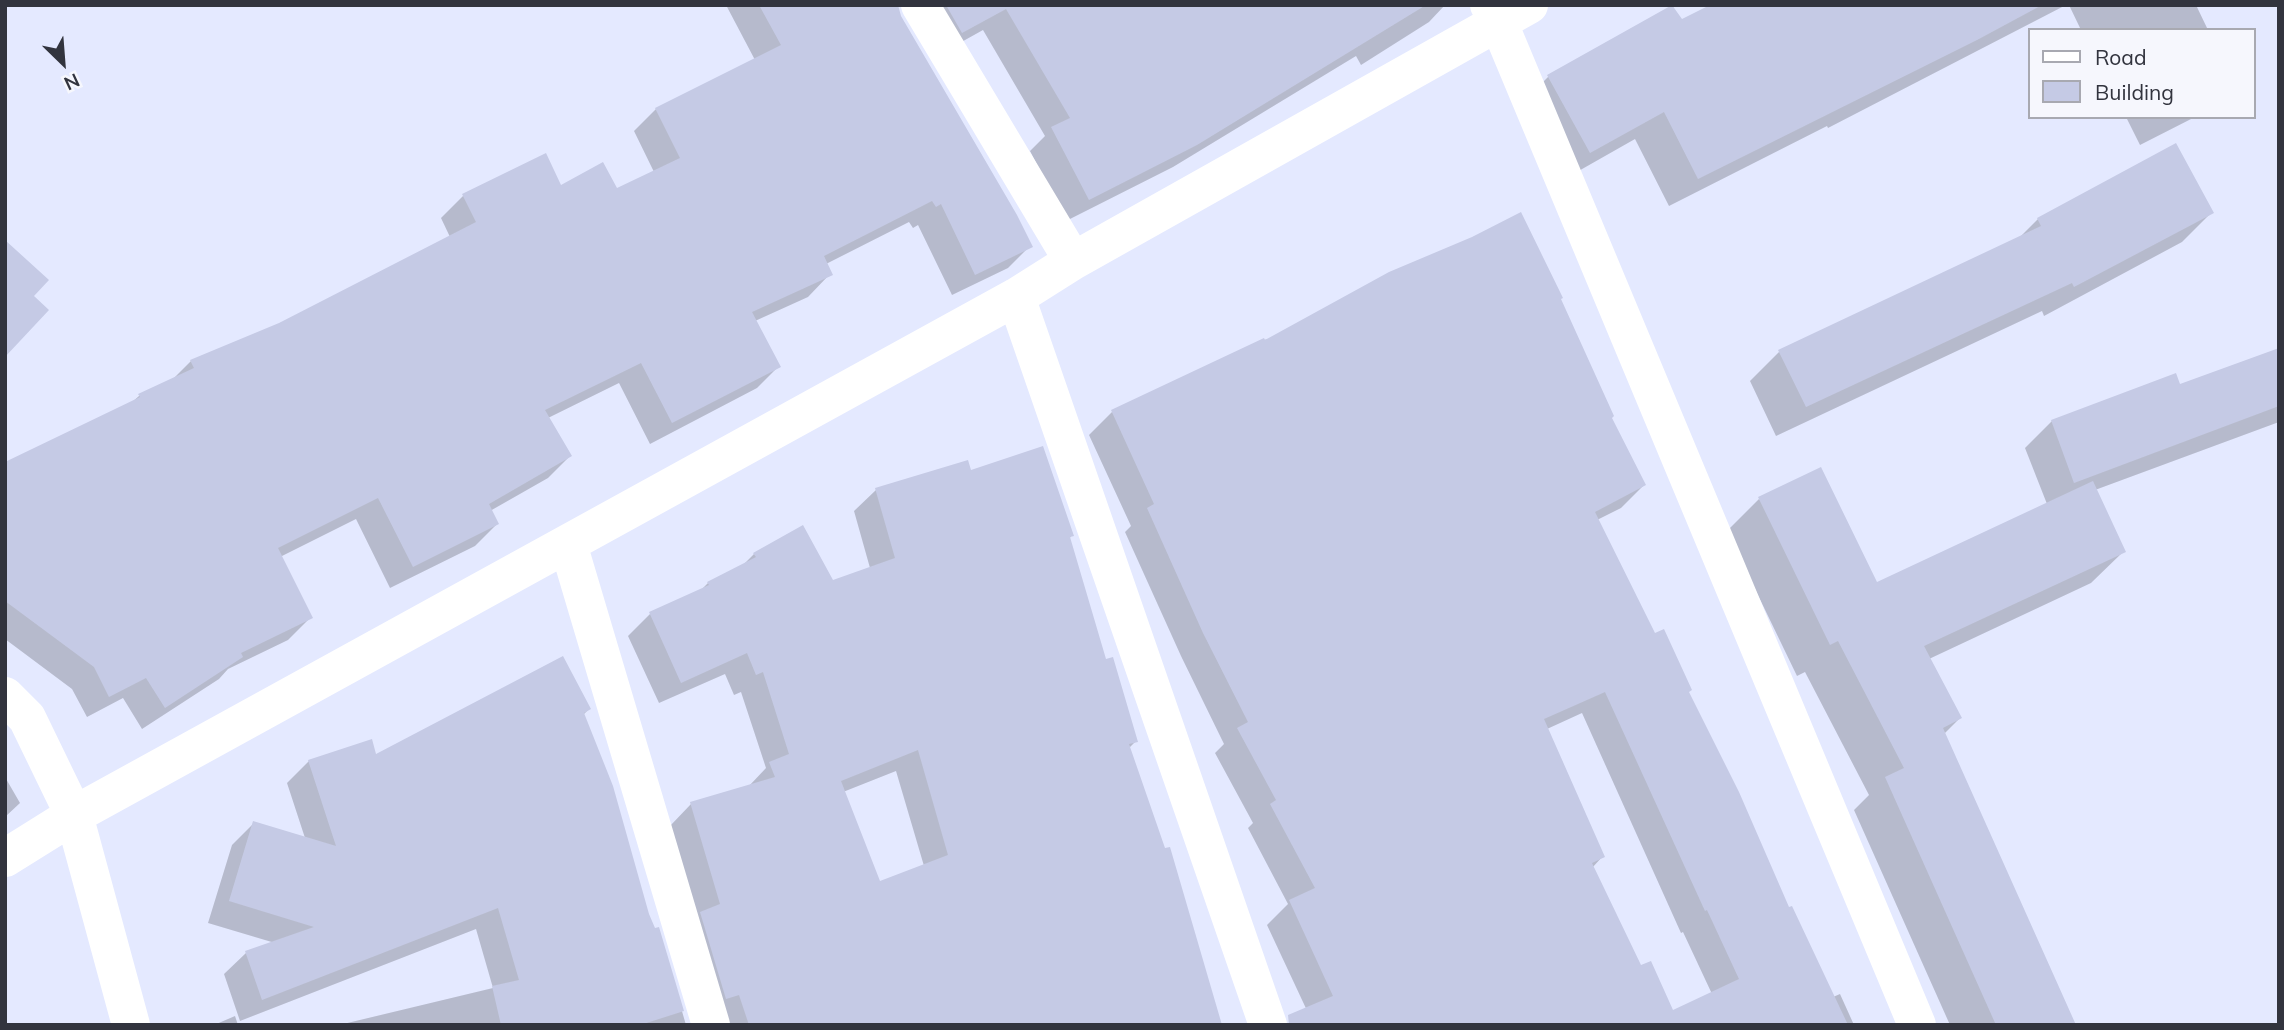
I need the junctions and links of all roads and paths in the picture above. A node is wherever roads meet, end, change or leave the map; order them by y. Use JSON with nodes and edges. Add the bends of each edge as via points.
{"nodes":[{"id":1,"x":920,"y":5,"type":"edge"},
{"id":2,"x":1505,"y":11,"type":"edge"},
{"id":3,"x":1073,"y":261,"type":"junction"},
{"id":4,"x":1016,"y":297,"type":"junction"},
{"id":5,"x":568,"y":544,"type":"junction"},
{"id":6,"x":5,"y":695,"type":"edge"},
{"id":7,"x":74,"y":814,"type":"junction"},
{"id":8,"x":5,"y":858,"type":"edge"},
{"id":9,"x":131,"y":1025,"type":"edge"},
{"id":10,"x":711,"y":1025,"type":"edge"},
{"id":11,"x":1268,"y":1025,"type":"edge"},
{"id":12,"x":1917,"y":1025,"type":"edge"}],
"edges":[{"from":1,"to":3,"type":"street"},
{"from":2,"to":3,"type":"street"},
{"from":2,"to":12,"type":"street"},
{"from":3,"to":4,"type":"street"},
{"from":4,"to":5,"type":"street"},
{"from":4,"to":11,"type":"street"},
{"from":5,"to":7,"type":"street"},
{"from":5,"to":10,"type":"street"},
{"from":6,"to":7,"type":"street","via":[[27,718]]},
{"from":7,"to":8,"type":"street"},
{"from":7,"to":9,"type":"street"}]}
